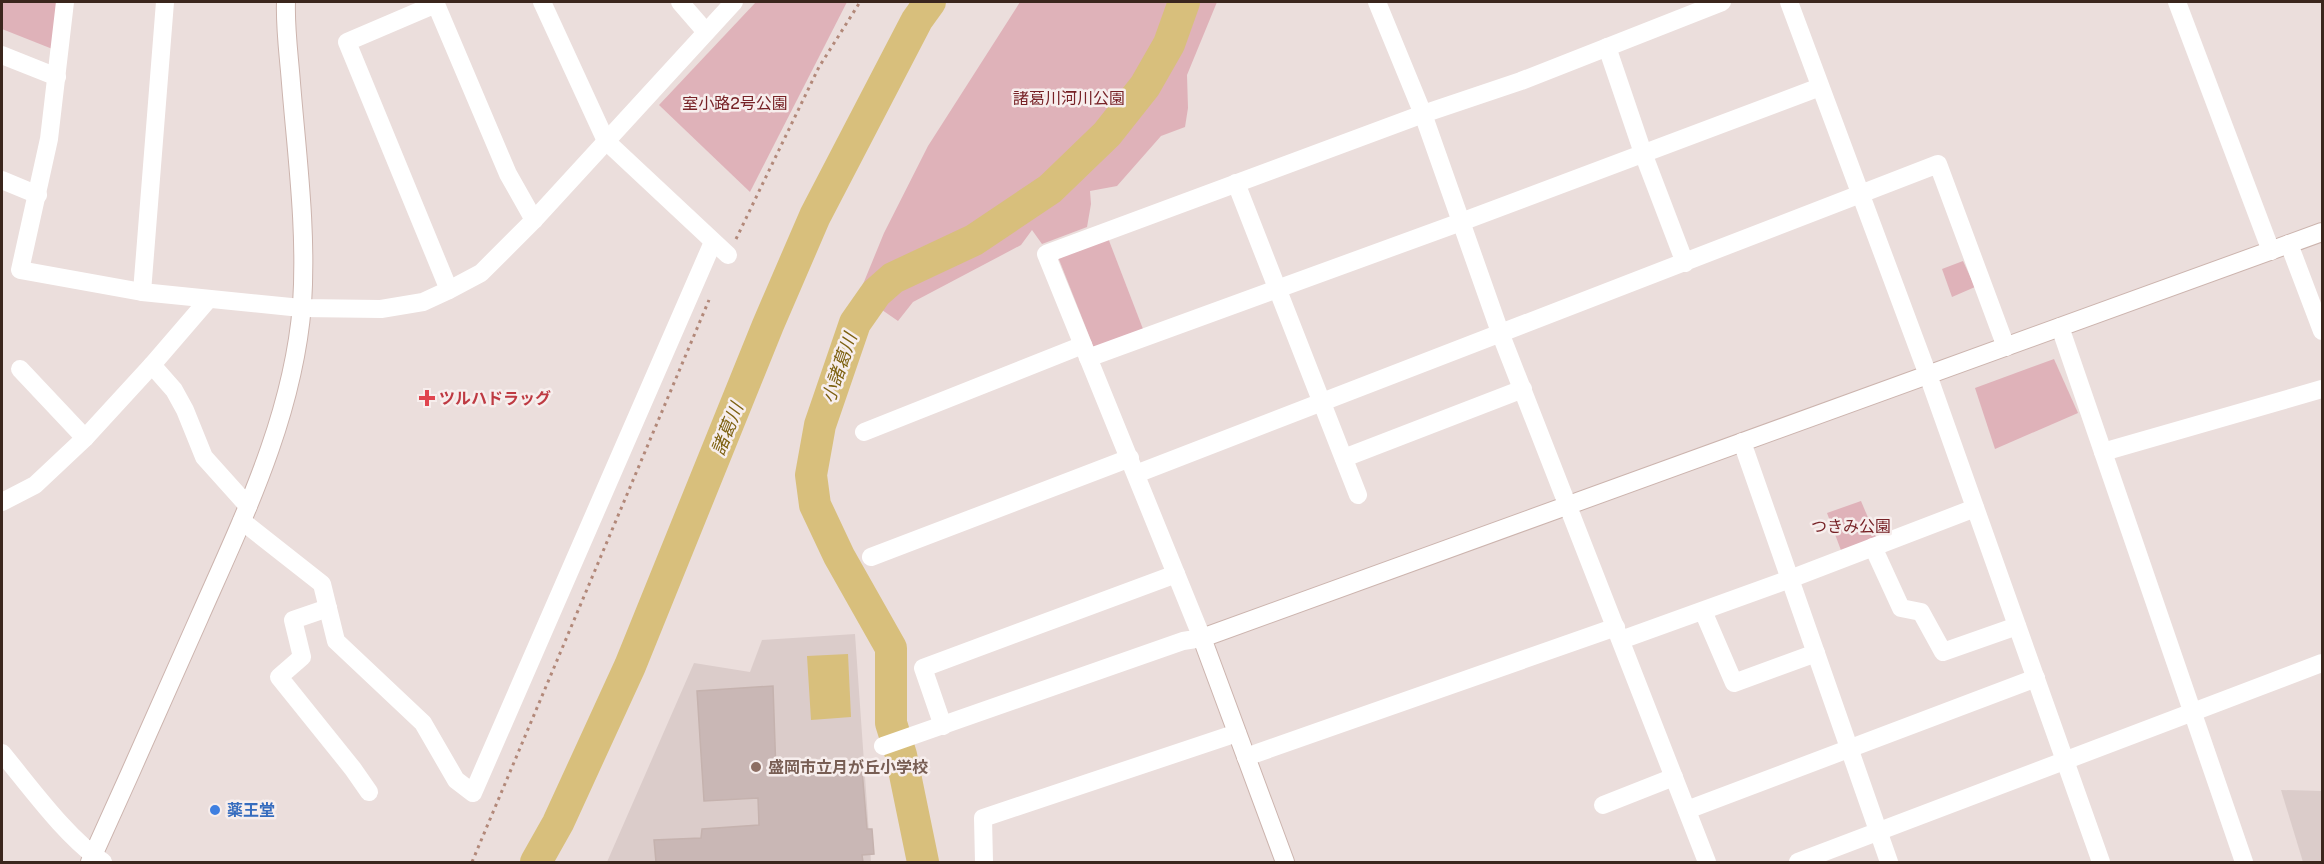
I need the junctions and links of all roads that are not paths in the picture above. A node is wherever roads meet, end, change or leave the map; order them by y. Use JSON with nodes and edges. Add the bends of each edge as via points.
{"nodes":[{"id":1,"x":65,"y":2,"type":"edge"},
{"id":2,"x":165,"y":2,"type":"edge"},
{"id":3,"x":286,"y":2,"type":"edge"},
{"id":4,"x":542,"y":2,"type":"edge"},
{"id":5,"x":680,"y":2,"type":"edge"},
{"id":6,"x":734,"y":2,"type":"edge"},
{"id":7,"x":1377,"y":2,"type":"edge"},
{"id":8,"x":1722,"y":2,"type":"edge"},
{"id":9,"x":1789,"y":2,"type":"edge"},
{"id":10,"x":2177,"y":2,"type":"edge"},
{"id":11,"x":435,"y":3,"type":"edge"},
{"id":12,"x":706,"y":32,"type":"junction"},
{"id":13,"x":1607,"y":47,"type":"junction"},
{"id":14,"x":2,"y":55,"type":"edge"},
{"id":15,"x":57,"y":77,"type":"junction"},
{"id":16,"x":1820,"y":87,"type":"junction"},
{"id":17,"x":1423,"y":114,"type":"junction"},
{"id":18,"x":606,"y":141,"type":"junction"},
{"id":19,"x":1643,"y":153,"type":"junction"},
{"id":20,"x":2,"y":180,"type":"edge"},
{"id":21,"x":1236,"y":183,"type":"junction"},
{"id":22,"x":38,"y":195,"type":"junction"},
{"id":23,"x":1860,"y":195,"type":"junction"},
{"id":24,"x":534,"y":220,"type":"junction"},
{"id":25,"x":1461,"y":222,"type":"junction"},
{"id":26,"x":2322,"y":232,"type":"edge"},
{"id":27,"x":713,"y":242,"type":"junction"},
{"id":28,"x":2289,"y":244,"type":"junction"},
{"id":29,"x":2271,"y":251,"type":"junction"},
{"id":30,"x":728,"y":255,"type":"road end"},
{"id":31,"x":1685,"y":263,"type":"junction"},
{"id":32,"x":1278,"y":288,"type":"junction"},
{"id":33,"x":449,"y":291,"type":"junction"},
{"id":34,"x":142,"y":292,"type":"junction"},
{"id":35,"x":208,"y":300,"type":"junction"},
{"id":36,"x":301,"y":308,"type":"junction"},
{"id":37,"x":2060,"y":327,"type":"junction"},
{"id":38,"x":2322,"y":331,"type":"edge"},
{"id":39,"x":1501,"y":334,"type":"junction"},
{"id":40,"x":2006,"y":347,"type":"junction"},
{"id":41,"x":1086,"y":351,"type":"junction"},
{"id":42,"x":152,"y":365,"type":"junction"},
{"id":43,"x":20,"y":369,"type":"dead end"},
{"id":44,"x":1928,"y":375,"type":"junction"},
{"id":45,"x":1523,"y":389,"type":"junction"},
{"id":46,"x":2322,"y":389,"type":"edge"},
{"id":47,"x":1323,"y":402,"type":"junction"},
{"id":48,"x":864,"y":432,"type":"dead end"},
{"id":49,"x":85,"y":438,"type":"junction"},
{"id":50,"x":1742,"y":442,"type":"junction"},
{"id":51,"x":2103,"y":452,"type":"junction"},
{"id":52,"x":1344,"y":458,"type":"junction"},
{"id":53,"x":1133,"y":466,"type":"junction"},
{"id":54,"x":1358,"y":495,"type":"dead end"},
{"id":55,"x":2,"y":502,"type":"edge"},
{"id":56,"x":1569,"y":505,"type":"junction"},
{"id":57,"x":1975,"y":508,"type":"junction"},
{"id":58,"x":245,"y":514,"type":"junction"},
{"id":59,"x":1873,"y":547,"type":"junction"},
{"id":60,"x":871,"y":557,"type":"dead end"},
{"id":61,"x":1176,"y":574,"type":"junction"},
{"id":62,"x":1790,"y":579,"type":"junction"},
{"id":63,"x":328,"y":608,"type":"junction"},
{"id":64,"x":1703,"y":611,"type":"junction"},
{"id":65,"x":2017,"y":626,"type":"junction"},
{"id":66,"x":1618,"y":634,"type":"junction"},
{"id":67,"x":1202,"y":638,"type":"junction"},
{"id":68,"x":1816,"y":653,"type":"junction"},
{"id":69,"x":2322,"y":663,"type":"edge"},
{"id":70,"x":2036,"y":678,"type":"junction"},
{"id":71,"x":2193,"y":712,"type":"junction"},
{"id":72,"x":943,"y":726,"type":"junction"},
{"id":73,"x":1237,"y":733,"type":"junction"},
{"id":74,"x":883,"y":746,"type":"dead end"},
{"id":75,"x":1849,"y":748,"type":"junction"},
{"id":76,"x":2,"y":753,"type":"edge"},
{"id":77,"x":1246,"y":757,"type":"junction"},
{"id":78,"x":2065,"y":761,"type":"junction"},
{"id":79,"x":1674,"y":777,"type":"junction"},
{"id":80,"x":369,"y":792,"type":"dead end"},
{"id":81,"x":1604,"y":805,"type":"dead end"},
{"id":82,"x":1687,"y":810,"type":"junction"},
{"id":83,"x":1878,"y":832,"type":"junction"},
{"id":84,"x":96,"y":860,"type":"edge"},
{"id":85,"x":984,"y":862,"type":"edge"},
{"id":86,"x":1285,"y":862,"type":"edge"},
{"id":87,"x":1707,"y":862,"type":"edge"},
{"id":88,"x":1798,"y":862,"type":"edge"},
{"id":89,"x":1889,"y":862,"type":"edge"},
{"id":90,"x":2101,"y":862,"type":"edge"},
{"id":91,"x":2244,"y":862,"type":"edge"}],
"edges":[{"from":1,"to":15,"type":"street"},
{"from":2,"to":34,"type":"street"},
{"from":3,"to":36,"type":"street","via":[[303,215]]},
{"from":4,"to":18,"type":"street"},
{"from":5,"to":12,"type":"street"},
{"from":6,"to":12,"type":"street"},
{"from":7,"to":17,"type":"street"},
{"from":8,"to":13,"type":"street"},
{"from":9,"to":16,"type":"street"},
{"from":10,"to":29,"type":"street"},
{"from":11,"to":24,"type":"street","via":[[508,174]]},
{"from":11,"to":33,"type":"street","via":[[347,42]]},
{"from":12,"to":18,"type":"street"},
{"from":13,"to":17,"type":"street"},
{"from":13,"to":19,"type":"street"},
{"from":14,"to":15,"type":"street"},
{"from":15,"to":22,"type":"street"},
{"from":16,"to":19,"type":"street"},
{"from":16,"to":23,"type":"street"},
{"from":17,"to":21,"type":"street"},
{"from":17,"to":25,"type":"street"},
{"from":18,"to":24,"type":"street"},
{"from":18,"to":27,"type":"street"},
{"from":19,"to":25,"type":"street"},
{"from":19,"to":31,"type":"street"},
{"from":20,"to":22,"type":"street"},
{"from":21,"to":32,"type":"street"},
{"from":21,"to":41,"type":"street","via":[[1046,254]]},
{"from":22,"to":34,"type":"street","via":[[20,270]]},
{"from":23,"to":31,"type":"street"},
{"from":23,"to":40,"type":"street","via":[[1938,164]]},
{"from":23,"to":44,"type":"street"},
{"from":24,"to":33,"type":"street","via":[[481,273]]},
{"from":25,"to":32,"type":"street"},
{"from":25,"to":39,"type":"street"},
{"from":26,"to":28,"type":"street"},
{"from":27,"to":30,"type":"street"},
{"from":27,"to":63,"type":"street","via":[[473,794],[456,780],[423,723],[336,641]]},
{"from":28,"to":29,"type":"street"},
{"from":28,"to":38,"type":"street"},
{"from":29,"to":37,"type":"street"},
{"from":31,"to":39,"type":"street"},
{"from":32,"to":41,"type":"street"},
{"from":32,"to":47,"type":"street"},
{"from":33,"to":36,"type":"street","via":[[423,302],[381,309]]},
{"from":34,"to":35,"type":"street"},
{"from":35,"to":36,"type":"street"},
{"from":35,"to":42,"type":"street"},
{"from":36,"to":58,"type":"street","via":[[282,417]]},
{"from":37,"to":40,"type":"street"},
{"from":37,"to":51,"type":"street"},
{"from":39,"to":45,"type":"street"},
{"from":39,"to":47,"type":"street"},
{"from":40,"to":44,"type":"street"},
{"from":41,"to":48,"type":"street"},
{"from":41,"to":53,"type":"street"},
{"from":42,"to":49,"type":"street"},
{"from":42,"to":58,"type":"street","via":[[174,390],[204,457]]},
{"from":43,"to":49,"type":"street"},
{"from":44,"to":50,"type":"street"},
{"from":44,"to":57,"type":"street"},
{"from":45,"to":52,"type":"street"},
{"from":45,"to":56,"type":"street"},
{"from":46,"to":51,"type":"street"},
{"from":47,"to":52,"type":"street"},
{"from":47,"to":53,"type":"street"},
{"from":49,"to":55,"type":"street","via":[[34,485]]},
{"from":50,"to":56,"type":"street"},
{"from":50,"to":62,"type":"street"},
{"from":51,"to":71,"type":"street"},
{"from":52,"to":54,"type":"street"},
{"from":53,"to":60,"type":"street"},
{"from":53,"to":61,"type":"street"},
{"from":56,"to":66,"type":"street"},
{"from":56,"to":67,"type":"street"},
{"from":57,"to":59,"type":"street"},
{"from":57,"to":65,"type":"street"},
{"from":58,"to":63,"type":"street","via":[[322,584]]},
{"from":58,"to":84,"type":"street"},
{"from":59,"to":62,"type":"street"},
{"from":59,"to":65,"type":"street","via":[[1901,608],[1921,612],[1943,652]]},
{"from":61,"to":67,"type":"street"},
{"from":61,"to":72,"type":"street","via":[[923,668]]},
{"from":62,"to":64,"type":"street"},
{"from":62,"to":68,"type":"street"},
{"from":63,"to":80,"type":"street","via":[[293,620],[302,657],[279,677]]},
{"from":64,"to":66,"type":"street"},
{"from":64,"to":68,"type":"street","via":[[1734,683]]},
{"from":65,"to":70,"type":"street"},
{"from":66,"to":77,"type":"street"},
{"from":66,"to":79,"type":"street"},
{"from":67,"to":72,"type":"street"},
{"from":67,"to":73,"type":"street"},
{"from":68,"to":75,"type":"street"},
{"from":69,"to":71,"type":"street"},
{"from":70,"to":75,"type":"street"},
{"from":70,"to":78,"type":"street"},
{"from":71,"to":78,"type":"street"},
{"from":71,"to":91,"type":"street"},
{"from":72,"to":74,"type":"street"},
{"from":73,"to":77,"type":"street"},
{"from":73,"to":85,"type":"street","via":[[983,818]]},
{"from":75,"to":82,"type":"street"},
{"from":75,"to":83,"type":"street"},
{"from":76,"to":84,"type":"street"},
{"from":77,"to":86,"type":"street"},
{"from":78,"to":83,"type":"street"},
{"from":78,"to":90,"type":"street"},
{"from":79,"to":81,"type":"street"},
{"from":79,"to":82,"type":"street"},
{"from":82,"to":87,"type":"street"},
{"from":83,"to":88,"type":"street"},
{"from":83,"to":89,"type":"street"}]}
